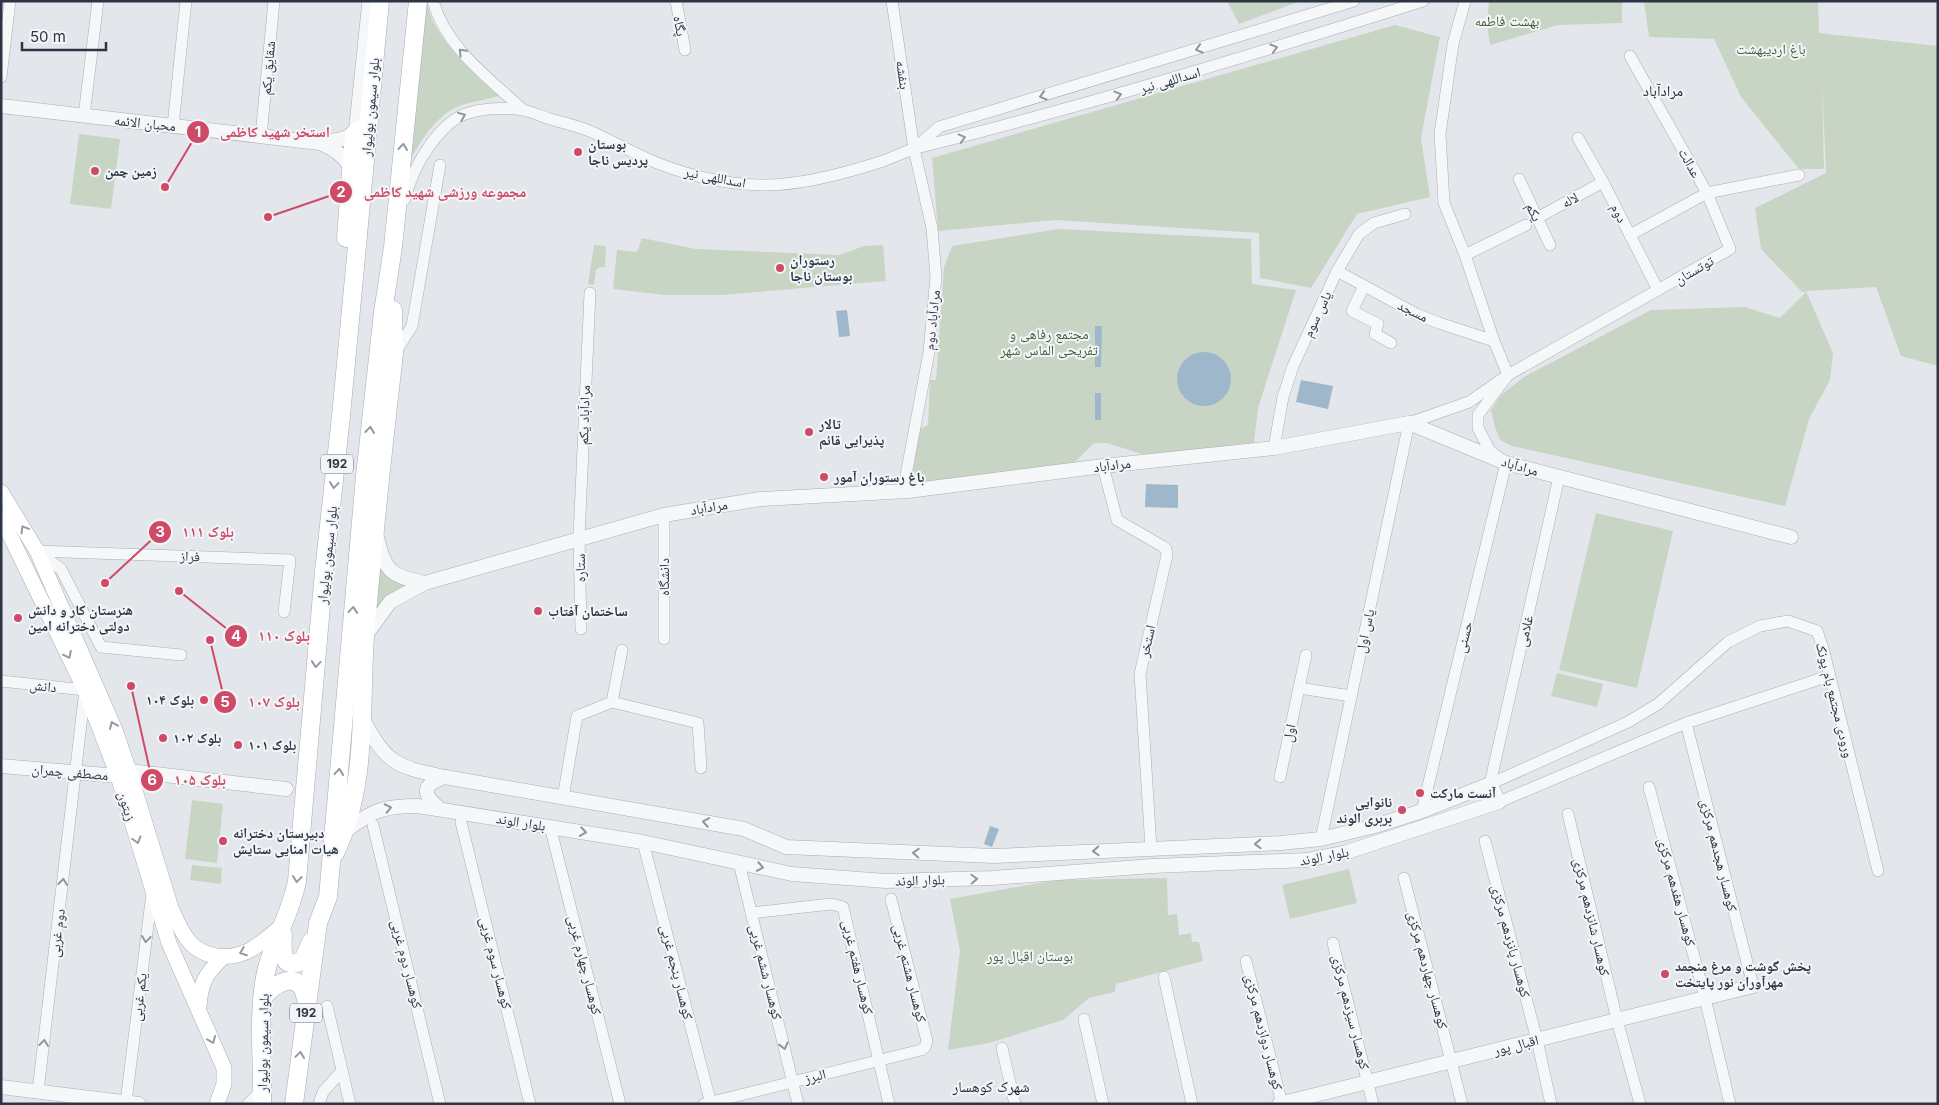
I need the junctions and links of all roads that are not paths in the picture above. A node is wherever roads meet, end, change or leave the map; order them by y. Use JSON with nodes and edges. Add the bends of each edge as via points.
{"nodes":[{"id":1,"x":10,"y":1,"type":"edge"},
{"id":2,"x":98,"y":1,"type":"edge"},
{"id":3,"x":186,"y":1,"type":"edge"},
{"id":4,"x":274,"y":1,"type":"edge"},
{"id":5,"x":368,"y":1,"type":"edge"},
{"id":6,"x":380,"y":1,"type":"edge"},
{"id":7,"x":418,"y":1,"type":"edge"},
{"id":8,"x":434,"y":1,"type":"edge"},
{"id":9,"x":676,"y":1,"type":"edge"},
{"id":10,"x":892,"y":1,"type":"edge"},
{"id":11,"x":1354,"y":1,"type":"edge"},
{"id":12,"x":1423,"y":1,"type":"edge"},
{"id":13,"x":1465,"y":1,"type":"edge"},
{"id":14,"x":684,"y":50,"type":"dead end"},
{"id":15,"x":1630,"y":56,"type":"dead end"},
{"id":16,"x":1,"y":77,"type":"edge"},
{"id":17,"x":1,"y":106,"type":"edge"},
{"id":18,"x":523,"y":110,"type":"junction"},
{"id":19,"x":84,"y":116,"type":"junction"},
{"id":20,"x":369,"y":124,"type":"junction"},
{"id":21,"x":173,"y":126,"type":"junction"},
{"id":22,"x":354,"y":134,"type":"junction"},
{"id":23,"x":261,"y":136,"type":"junction"},
{"id":24,"x":1578,"y":138,"type":"dead end"},
{"id":25,"x":320,"y":143,"type":"junction"},
{"id":26,"x":914,"y":149,"type":"junction"},
{"id":27,"x":440,"y":165,"type":"dead end"},
{"id":28,"x":351,"y":169,"type":"junction"},
{"id":29,"x":1799,"y":175,"type":"dead end"},
{"id":30,"x":1519,"y":179,"type":"dead end"},
{"id":31,"x":1603,"y":182,"type":"junction"},
{"id":32,"x":1707,"y":193,"type":"junction"},
{"id":33,"x":1405,"y":214,"type":"dead end"},
{"id":34,"x":1537,"y":218,"type":"junction"},
{"id":35,"x":1526,"y":224,"type":"dead end"},
{"id":36,"x":1630,"y":235,"type":"junction"},
{"id":37,"x":1550,"y":245,"type":"dead end"},
{"id":38,"x":393,"y":247,"type":"junction"},
{"id":39,"x":1465,"y":254,"type":"junction"},
{"id":40,"x":1336,"y":271,"type":"junction"},
{"id":41,"x":1364,"y":286,"type":"junction"},
{"id":42,"x":1658,"y":290,"type":"junction"},
{"id":43,"x":590,"y":293,"type":"dead end"},
{"id":44,"x":1494,"y":341,"type":"junction"},
{"id":45,"x":1391,"y":343,"type":"dead end"},
{"id":46,"x":394,"y":354,"type":"junction"},
{"id":47,"x":1508,"y":375,"type":"junction"},
{"id":48,"x":341,"y":416,"type":"junction"},
{"id":49,"x":1409,"y":423,"type":"junction"},
{"id":50,"x":1274,"y":448,"type":"junction"},
{"id":51,"x":1506,"y":463,"type":"junction"},
{"id":52,"x":1103,"y":466,"type":"junction"},
{"id":53,"x":1559,"y":477,"type":"junction"},
{"id":54,"x":903,"y":491,"type":"junction"},
{"id":55,"x":1,"y":492,"type":"edge"},
{"id":56,"x":664,"y":515,"type":"junction"},
{"id":57,"x":1,"y":517,"type":"edge"},
{"id":58,"x":375,"y":531,"type":"junction"},
{"id":59,"x":1791,"y":536,"type":"dead end"},
{"id":60,"x":579,"y":538,"type":"junction"},
{"id":61,"x":37,"y":551,"type":"junction"},
{"id":62,"x":425,"y":583,"type":"junction"},
{"id":63,"x":284,"y":612,"type":"dead end"},
{"id":64,"x":581,"y":629,"type":"dead end"},
{"id":65,"x":366,"y":635,"type":"junction"},
{"id":66,"x":664,"y":639,"type":"dead end"},
{"id":67,"x":622,"y":650,"type":"dead end"},
{"id":68,"x":181,"y":655,"type":"dead end"},
{"id":69,"x":1306,"y":655,"type":"dead end"},
{"id":70,"x":1830,"y":676,"type":"junction"},
{"id":71,"x":1,"y":681,"type":"edge"},
{"id":72,"x":1299,"y":688,"type":"junction"},
{"id":73,"x":85,"y":690,"type":"junction"},
{"id":74,"x":1351,"y":696,"type":"junction"},
{"id":75,"x":612,"y":702,"type":"junction"},
{"id":76,"x":361,"y":716,"type":"junction"},
{"id":77,"x":1686,"y":723,"type":"junction"},
{"id":78,"x":1,"y":766,"type":"edge"},
{"id":79,"x":701,"y":768,"type":"dead end"},
{"id":80,"x":76,"y":774,"type":"junction"},
{"id":81,"x":124,"y":774,"type":"junction"},
{"id":82,"x":445,"y":777,"type":"junction"},
{"id":83,"x":1280,"y":777,"type":"dead end"},
{"id":84,"x":1490,"y":784,"type":"junction"},
{"id":85,"x":1649,"y":786,"type":"dead end"},
{"id":86,"x":286,"y":789,"type":"dead end"},
{"id":87,"x":563,"y":798,"type":"junction"},
{"id":88,"x":1499,"y":802,"type":"junction"},
{"id":89,"x":440,"y":808,"type":"junction"},
{"id":90,"x":1422,"y":811,"type":"junction"},
{"id":91,"x":1568,"y":814,"type":"dead end"},
{"id":92,"x":461,"y":822,"type":"dead end"},
{"id":93,"x":373,"y":825,"type":"dead end"},
{"id":94,"x":550,"y":826,"type":"junction"},
{"id":95,"x":346,"y":831,"type":"junction"},
{"id":96,"x":1321,"y":839,"type":"junction"},
{"id":97,"x":1485,"y":841,"type":"dead end"},
{"id":98,"x":643,"y":842,"type":"junction"},
{"id":99,"x":1281,"y":843,"type":"junction"},
{"id":100,"x":1151,"y":848,"type":"junction"},
{"id":101,"x":331,"y":863,"type":"junction"},
{"id":102,"x":739,"y":863,"type":"junction"},
{"id":103,"x":1282,"y":863,"type":"junction"},
{"id":104,"x":1878,"y":871,"type":"dead end"},
{"id":105,"x":1404,"y":878,"type":"dead end"},
{"id":106,"x":152,"y":891,"type":"junction"},
{"id":107,"x":891,"y":899,"type":"dead end"},
{"id":108,"x":751,"y":913,"type":"junction"},
{"id":109,"x":318,"y":923,"type":"junction"},
{"id":110,"x":284,"y":925,"type":"junction"},
{"id":111,"x":1333,"y":942,"type":"dead end"},
{"id":112,"x":222,"y":958,"type":"junction"},
{"id":113,"x":1246,"y":961,"type":"dead end"},
{"id":114,"x":1164,"y":977,"type":"dead end"},
{"id":115,"x":1753,"y":986,"type":"joint"},
{"id":116,"x":264,"y":996,"type":"junction"},
{"id":117,"x":1706,"y":998,"type":"junction"},
{"id":118,"x":307,"y":1006,"type":"junction"},
{"id":119,"x":327,"y":1006,"type":"dead end"},
{"id":120,"x":198,"y":1008,"type":"junction"},
{"id":121,"x":1084,"y":1019,"type":"dead end"},
{"id":122,"x":1617,"y":1020,"type":"junction"},
{"id":123,"x":1537,"y":1040,"type":"junction"},
{"id":124,"x":925,"y":1047,"type":"joint"},
{"id":125,"x":1002,"y":1048,"type":"dead end"},
{"id":126,"x":880,"y":1060,"type":"junction"},
{"id":127,"x":1452,"y":1061,"type":"junction"},
{"id":128,"x":342,"y":1071,"type":"junction"},
{"id":129,"x":793,"y":1082,"type":"junction"},
{"id":130,"x":1368,"y":1082,"type":"junction"},
{"id":131,"x":1,"y":1087,"type":"edge"},
{"id":132,"x":38,"y":1091,"type":"junction"},
{"id":133,"x":258,"y":1100,"type":"edge"},
{"id":134,"x":132,"y":1103,"type":"edge"},
{"id":135,"x":709,"y":1103,"type":"edge"},
{"id":136,"x":217,"y":1104,"type":"edge"},
{"id":137,"x":294,"y":1104,"type":"edge"},
{"id":138,"x":318,"y":1104,"type":"edge"},
{"id":139,"x":350,"y":1104,"type":"edge"},
{"id":140,"x":440,"y":1104,"type":"edge"},
{"id":141,"x":530,"y":1104,"type":"edge"},
{"id":142,"x":620,"y":1104,"type":"edge"},
{"id":143,"x":798,"y":1104,"type":"edge"},
{"id":144,"x":889,"y":1104,"type":"edge"},
{"id":145,"x":1015,"y":1104,"type":"edge"},
{"id":146,"x":1103,"y":1104,"type":"edge"},
{"id":147,"x":1192,"y":1104,"type":"edge"},
{"id":148,"x":1281,"y":1104,"type":"edge"},
{"id":149,"x":1373,"y":1104,"type":"edge"},
{"id":150,"x":1462,"y":1104,"type":"edge"},
{"id":151,"x":1551,"y":1104,"type":"edge"},
{"id":152,"x":1640,"y":1104,"type":"edge"},
{"id":153,"x":1730,"y":1104,"type":"edge"}],
"edges":[{"from":1,"to":16,"type":"street"},
{"from":2,"to":19,"type":"street"},
{"from":3,"to":21,"type":"street"},
{"from":4,"to":23,"type":"street","name":"شقایق یکم"},
{"from":5,"to":22,"type":"street"},
{"from":6,"to":20,"type":"main road","name":"بلوار سیمون بولیوار","number":"192"},
{"from":38,"to":7,"type":"main road","number":"192","one_way":true},
{"from":18,"to":8,"type":"street","name":"اسداللهی نیر","one_way":true,"via":[[457,47],[444,28]]},
{"from":9,"to":14,"type":"street","name":"پگاه"},
{"from":10,"to":26,"type":"street","name":"بنفشه"},
{"from":11,"to":26,"type":"street","name":"اسداللهی نیر","one_way":true,"via":[[939,127]]},
{"from":26,"to":12,"type":"street","name":"اسداللهی نیر","one_way":true,"via":[[1099,100]]},
{"from":13,"to":39,"type":"street","via":[[1453,44],[1440,134],[1444,203]]},
{"from":15,"to":32,"type":"street","name":"عدالت"},
{"from":17,"to":19,"type":"street","name":"محبان الائمه"},
{"from":18,"to":26,"type":"street","name":"اسداللهی نیر","via":[[588,130],[674,169],[741,184],[781,183],[841,173]]},
{"from":38,"to":18,"type":"street","name":"اسداللهی نیر","one_way":true,"via":[[410,177],[444,127],[473,112]]},
{"from":19,"to":21,"type":"street","name":"محبان الائمه"},
{"from":20,"to":22,"type":"main road"},
{"from":20,"to":48,"type":"main road","name":"بلوار سیمون بولیوار","number":"192"},
{"from":21,"to":23,"type":"street","name":"محبان الائمه"},
{"from":22,"to":25,"type":"street","name":"محبان الائمه"},
{"from":22,"to":28,"type":"main road"},
{"from":23,"to":25,"type":"street","name":"محبان الائمه"},
{"from":24,"to":31,"type":"street","name":"دوم"},
{"from":25,"to":28,"type":"street","name":"محبان الائمه","via":[[338,152]]},
{"from":26,"to":54,"type":"street","name":"مرادآباد دوم","via":[[932,228],[936,277],[929,352]]},
{"from":27,"to":46,"type":"street","via":[[412,326]]},
{"from":28,"to":48,"type":"main road","via":[[336,356]]},
{"from":29,"to":32,"type":"street"},
{"from":30,"to":34,"type":"street","name":"یکم"},
{"from":31,"to":34,"type":"street","name":"لاله"},
{"from":31,"to":36,"type":"street","name":"دوم"},
{"from":32,"to":36,"type":"street","name":"عدالت"},
{"from":32,"to":42,"type":"street","name":"توتستان","via":[[1730,249]]},
{"from":33,"to":40,"type":"street","name":"یاس سوم","via":[[1374,223],[1359,234]]},
{"from":34,"to":37,"type":"street","name":"یکم"},
{"from":35,"to":39,"type":"street"},
{"from":36,"to":42,"type":"street","name":"دوم"},
{"from":38,"to":46,"type":"main road"},
{"from":101,"to":38,"type":"main road","number":"192","one_way":true,"via":[[366,468]]},
{"from":39,"to":44,"type":"street"},
{"from":40,"to":41,"type":"street","name":"مسجد"},
{"from":40,"to":50,"type":"street","name":"یاس سوم","via":[[1292,366]]},
{"from":41,"to":44,"type":"street","name":"مسجد","via":[[1432,320]]},
{"from":41,"to":45,"type":"street","via":[[1352,311],[1378,324],[1375,334]]},
{"from":42,"to":47,"type":"street","name":"توتستان"},
{"from":43,"to":60,"type":"street","name":"مرادآباد یکم"},
{"from":44,"to":47,"type":"street"},
{"from":46,"to":58,"type":"main road"},
{"from":47,"to":49,"type":"street","via":[[1468,402]]},
{"from":47,"to":51,"type":"street","via":[[1478,415],[1478,428],[1490,451]]},
{"from":48,"to":110,"type":"main road","name":"بلوار سیمون بولیوار","number":"192","one_way":true,"via":[[297,881]]},
{"from":49,"to":50,"type":"street","name":"مرادآباد"},
{"from":49,"to":51,"type":"street","name":"مرادآباد"},
{"from":49,"to":74,"type":"street","name":"یاس اول"},
{"from":50,"to":52,"type":"street","name":"مرادآباد"},
{"from":51,"to":53,"type":"street","name":"مرادآباد"},
{"from":51,"to":90,"type":"street","name":"حسنی"},
{"from":52,"to":54,"type":"street","name":"مرادآباد"},
{"from":52,"to":100,"type":"street","name":"استخر","via":[[1117,520],[1162,546],[1167,555],[1140,674]]},
{"from":53,"to":59,"type":"street","name":"مرادآباد"},
{"from":53,"to":84,"type":"street","name":"غلامی"},
{"from":54,"to":56,"type":"street","name":"مرادآباد","via":[[760,499]]},
{"from":61,"to":55,"type":"main road","name":"زیتون","one_way":true},
{"from":56,"to":60,"type":"street","name":"مرادآباد"},
{"from":56,"to":66,"type":"street","name":"دانشگاه"},
{"from":57,"to":73,"type":"main road","name":"زیتون","one_way":true},
{"from":58,"to":62,"type":"street","via":[[390,570],[399,577]]},
{"from":58,"to":65,"type":"main road"},
{"from":60,"to":62,"type":"street","name":"مرادآباد"},
{"from":60,"to":64,"type":"street","name":"ستاره"},
{"from":61,"to":63,"type":"street","name":"فراز","via":[[290,560]]},
{"from":61,"to":68,"type":"street","via":[[61,569],[100,647]]},
{"from":81,"to":61,"type":"main road","name":"زیتون","one_way":true,"via":[[115,730]]},
{"from":62,"to":65,"type":"street","name":"مرادآباد","via":[[390,602]]},
{"from":65,"to":76,"type":"main road"},
{"from":67,"to":75,"type":"street"},
{"from":69,"to":72,"type":"street","name":"اول"},
{"from":70,"to":77,"type":"street"},
{"from":70,"to":84,"type":"street","name":"ورودی مجتمع بام پونک","via":[[1817,631],[1788,621],[1760,626],[1728,642],[1658,704],[1628,722]]},
{"from":70,"to":104,"type":"street","name":"ورودی مجتمع بام پونک"},
{"from":71,"to":73,"type":"street","name":"دانش"},
{"from":72,"to":74,"type":"street"},
{"from":72,"to":83,"type":"street","name":"اول"},
{"from":73,"to":80,"type":"street","name":"دوم غربی"},
{"from":73,"to":81,"type":"main road","name":"زیتون"},
{"from":74,"to":96,"type":"street","name":"یاس اول"},
{"from":75,"to":79,"type":"street","via":[[698,723]]},
{"from":75,"to":87,"type":"street","via":[[577,716]]},
{"from":76,"to":82,"type":"street","name":"بلوار الوند","via":[[375,742],[398,764]]},
{"from":76,"to":95,"type":"main road","via":[[358,781]]},
{"from":77,"to":88,"type":"street"},
{"from":77,"to":115,"type":"street","name":"کوهسار هجدهم مرکزی"},
{"from":78,"to":80,"type":"street","name":"مصطفی چمران"},
{"from":80,"to":81,"type":"street","name":"مصطفی چمران"},
{"from":132,"to":80,"type":"street","name":"دوم غربی","one_way":true},
{"from":81,"to":86,"type":"street","name":"مصطفی چمران"},
{"from":81,"to":106,"type":"main road","name":"زیتون","one_way":true},
{"from":81,"to":112,"type":"main road","name":"زیتون","via":[[178,925],[188,941],[203,952]]},
{"from":82,"to":87,"type":"street","name":"بلوار الوند"},
{"from":82,"to":89,"type":"street","via":[[434,781],[426,793]]},
{"from":84,"to":88,"type":"street"},
{"from":84,"to":90,"type":"street","name":"بلوار الوند"},
{"from":85,"to":117,"type":"street","name":"کوهسار هفدهم مرکزی"},
{"from":100,"to":87,"type":"street","name":"بلوار الوند","one_way":true,"via":[[994,856],[786,847],[744,829]]},
{"from":88,"to":103,"type":"street","name":"بلوار الوند","via":[[1348,852]]},
{"from":89,"to":94,"type":"street","name":"بلوار الوند"},
{"from":95,"to":89,"type":"street","name":"بلوار الوند","one_way":true,"via":[[364,816],[387,808]]},
{"from":90,"to":96,"type":"street","name":"بلوار الوند"},
{"from":91,"to":122,"type":"street","name":"کوهسار شانزدهم مرکزی"},
{"from":92,"to":141,"type":"street","name":"کوهسار سوم غربی"},
{"from":93,"to":140,"type":"street","name":"کوهسار دوم غربی"},
{"from":94,"to":98,"type":"street","name":"بلوار الوند","one_way":true},
{"from":94,"to":142,"type":"street","name":"کوهسار چهارم غربی"},
{"from":95,"to":101,"type":"main road"},
{"from":96,"to":99,"type":"street","name":"بلوار الوند"},
{"from":97,"to":123,"type":"street","name":"کوهسار پانزدهم مرکزی"},
{"from":98,"to":102,"type":"street","name":"بلوار الوند"},
{"from":98,"to":135,"type":"street","name":"کوهسار پنجم غربی"},
{"from":99,"to":100,"type":"street","name":"بلوار الوند","one_way":true},
{"from":99,"to":103,"type":"street"},
{"from":101,"to":109,"type":"main road","number":"192","via":[[328,897]]},
{"from":102,"to":103,"type":"street","name":"بلوار الوند","one_way":true,"via":[[792,874],[886,882],[1153,866]]},
{"from":102,"to":108,"type":"street","name":"کوهسار ششم غربی"},
{"from":105,"to":127,"type":"street","name":"کوهسار چهاردهم مرکزی"},
{"from":106,"to":120,"type":"main road","name":"زیتون","via":[[169,943]]},
{"from":106,"to":134,"type":"street","name":"یکم غربی","one_way":true},
{"from":107,"to":124,"type":"street","name":"کوهسار هشتم غربی","via":[[927,1041]]},
{"from":108,"to":126,"type":"street","name":"کوهسار هفتم غربی","via":[[831,904],[843,907]]},
{"from":108,"to":129,"type":"street","name":"کوهسار ششم غربی","one_way":true},
{"from":109,"to":110,"type":"main road","via":[[304,960],[295,963],[282,953]]},
{"from":109,"to":118,"type":"main road","number":"192"},
{"from":110,"to":112,"type":"main road","one_way":true,"via":[[252,949]]},
{"from":110,"to":116,"type":"main road","name":"بلوار سیمون بولیوار","number":"192","via":[[266,972]]},
{"from":111,"to":130,"type":"street","name":"کوهسار سیزدهم مرکزی"},
{"from":112,"to":120,"type":"main road","via":[[204,978]]},
{"from":113,"to":148,"type":"street","name":"کوهسار دوازدهم مرکزی"},
{"from":114,"to":147,"type":"street"},
{"from":115,"to":117,"type":"street","name":"اقبال پور"},
{"from":116,"to":118,"type":"main road","via":[[272,986],[281,982],[297,983],[302,988]]},
{"from":116,"to":133,"type":"main road","name":"بلوار سیمون بولیوار","number":"192"},
{"from":117,"to":122,"type":"street","name":"اقبال پور"},
{"from":117,"to":153,"type":"street","name":"کوهسار هفدهم مرکزی"},
{"from":137,"to":118,"type":"main road","number":"192","one_way":true},
{"from":119,"to":128,"type":"street"},
{"from":120,"to":136,"type":"main road","name":"زیتون","one_way":true,"via":[[224,1068],[224,1084]]},
{"from":121,"to":146,"type":"street"},
{"from":122,"to":123,"type":"street","name":"اقبال پور"},
{"from":122,"to":152,"type":"street","name":"کوهسار شانزدهم مرکزی"},
{"from":123,"to":127,"type":"street","name":"اقبال پور"},
{"from":123,"to":151,"type":"street","name":"کوهسار پانزدهم مرکزی"},
{"from":124,"to":126,"type":"street","name":"البرز"},
{"from":125,"to":145,"type":"street"},
{"from":126,"to":129,"type":"street","name":"البرز"},
{"from":126,"to":144,"type":"street"},
{"from":127,"to":130,"type":"street","name":"اقبال پور"},
{"from":127,"to":150,"type":"street","name":"کوهسار چهاردهم مرکزی"},
{"from":128,"to":138,"type":"street","via":[[323,1092]]},
{"from":128,"to":139,"type":"street"},
{"from":129,"to":135,"type":"street","name":"البرز"},
{"from":129,"to":143,"type":"street","name":"کوهسار ششم غربی"},
{"from":130,"to":148,"type":"street","name":"اقبال پور"},
{"from":130,"to":149,"type":"street","name":"کوهسار سیزدهم مرکزی"},
{"from":131,"to":132,"type":"street"},
{"from":132,"to":134,"type":"street"}]}
